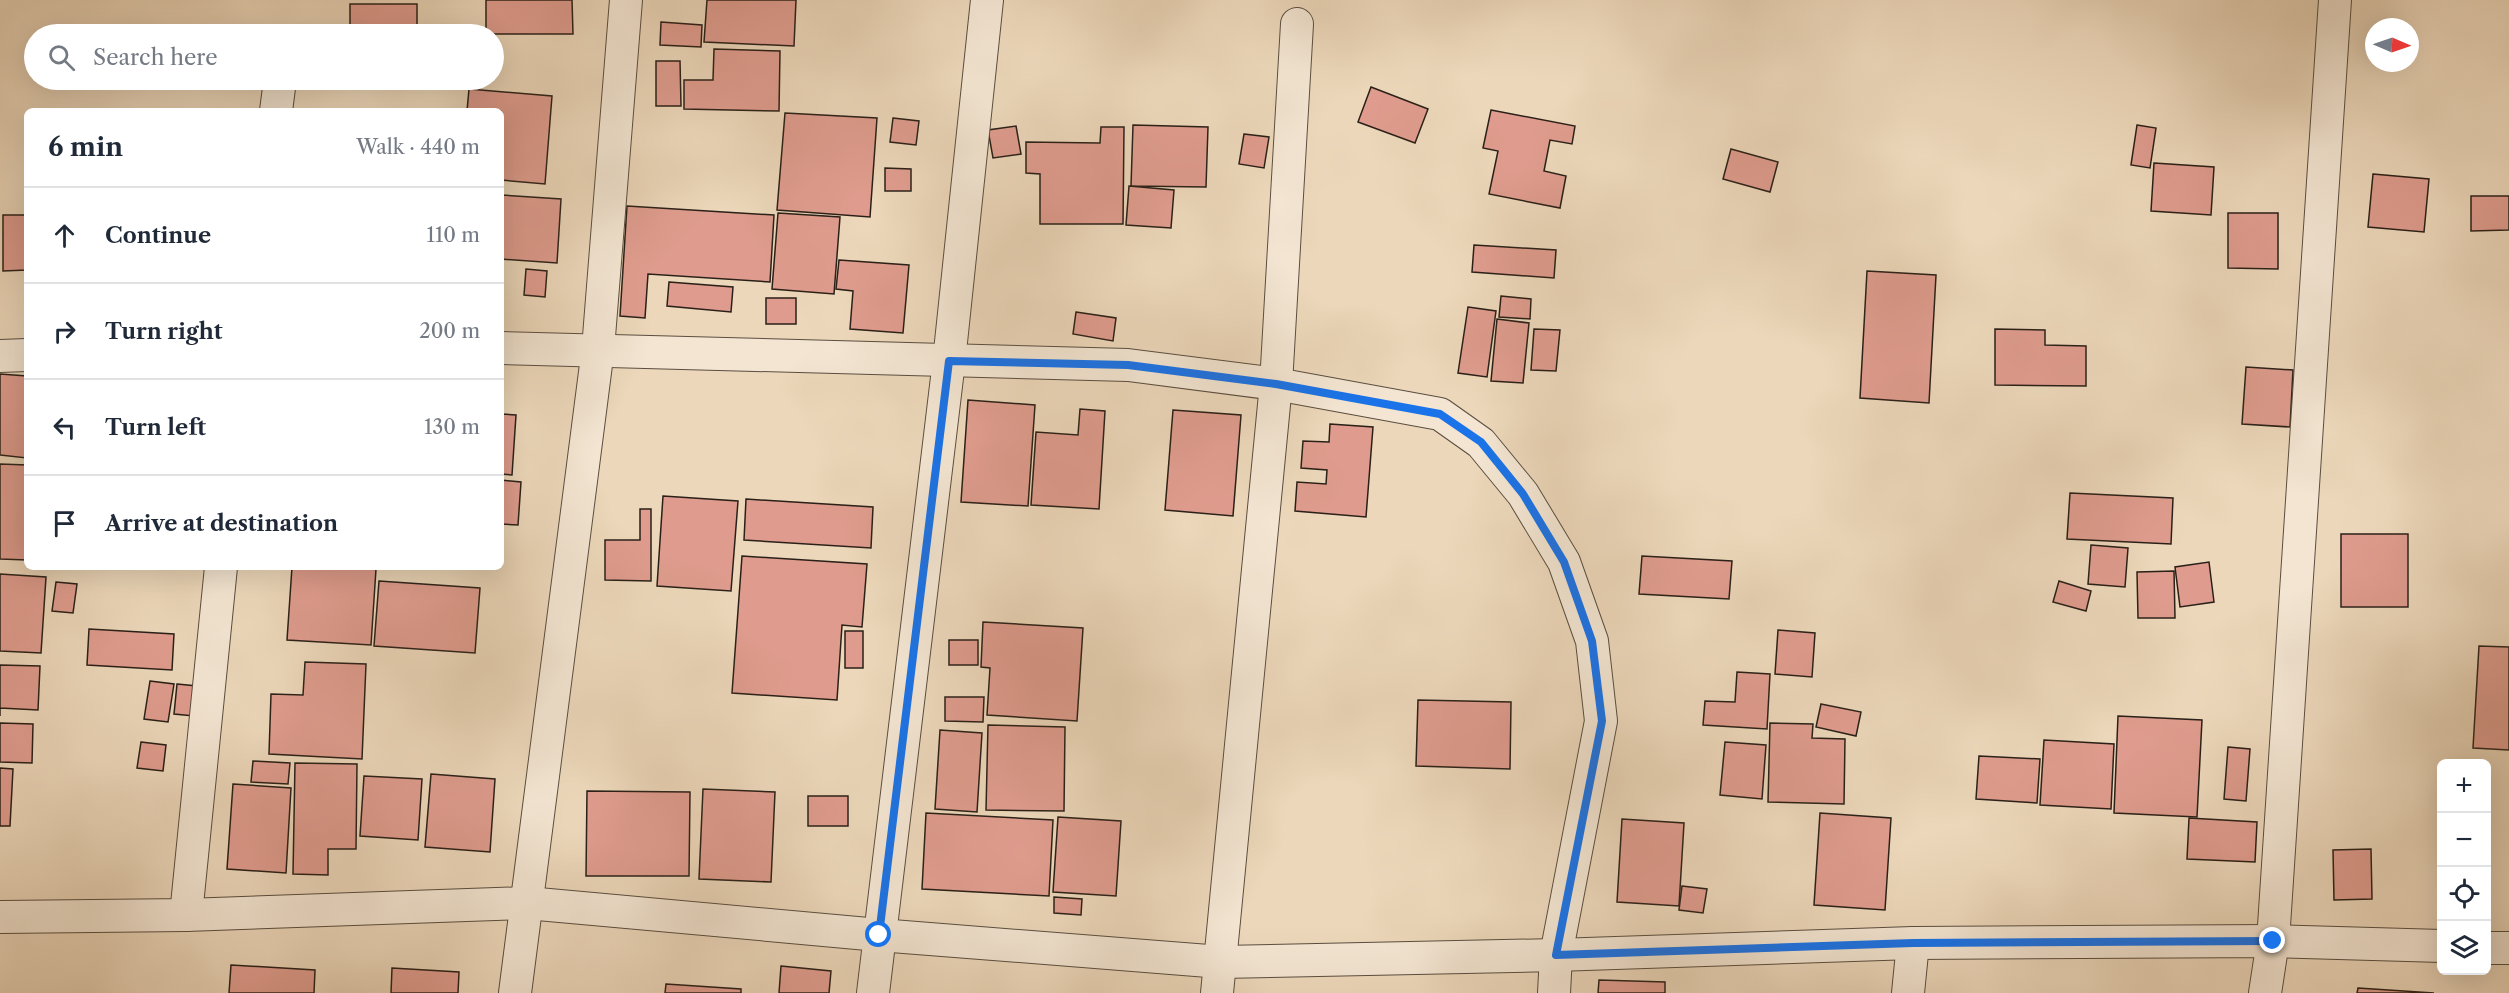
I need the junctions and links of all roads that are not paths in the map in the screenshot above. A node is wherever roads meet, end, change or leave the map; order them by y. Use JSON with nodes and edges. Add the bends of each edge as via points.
{"nodes":[{"id":1,"x":626,"y":0,"type":"edge"},
{"id":2,"x":987,"y":0,"type":"edge"},
{"id":3,"x":2335,"y":0,"type":"edge"},
{"id":4,"x":1297,"y":24,"type":"dead end"},
{"id":5,"x":279,"y":90,"type":"edge"},
{"id":6,"x":276,"y":108,"type":"edge"},
{"id":7,"x":504,"y":348,"type":"edge"},
{"id":8,"x":598,"y":349,"type":"junction"},
{"id":9,"x":24,"y":355,"type":"edge"},
{"id":10,"x":0,"y":356,"type":"edge"},
{"id":11,"x":949,"y":361,"type":"junction"},
{"id":12,"x":1276,"y":384,"type":"junction"},
{"id":13,"x":221,"y":570,"type":"edge"},
{"id":14,"x":527,"y":903,"type":"junction"},
{"id":15,"x":186,"y":915,"type":"junction"},
{"id":16,"x":0,"y":917,"type":"edge"},
{"id":17,"x":879,"y":935,"type":"junction"},
{"id":18,"x":2273,"y":941,"type":"junction"},
{"id":19,"x":1913,"y":943,"type":"junction"},
{"id":20,"x":2437,"y":946,"type":"edge"},
{"id":21,"x":2491,"y":948,"type":"edge"},
{"id":22,"x":2509,"y":948,"type":"edge"},
{"id":23,"x":1556,"y":955,"type":"junction"},
{"id":24,"x":1221,"y":962,"type":"junction"},
{"id":25,"x":515,"y":993,"type":"edge"},
{"id":26,"x":873,"y":993,"type":"edge"},
{"id":27,"x":1217,"y":993,"type":"edge"},
{"id":28,"x":1554,"y":993,"type":"edge"},
{"id":29,"x":1908,"y":993,"type":"edge"},
{"id":30,"x":2265,"y":993,"type":"edge"}],
"edges":[{"from":1,"to":8,"type":"street"},
{"from":2,"to":11,"type":"street"},
{"from":3,"to":18,"type":"street"},
{"from":4,"to":12,"type":"street"},
{"from":5,"to":6,"type":"street"},
{"from":7,"to":8,"type":"street"},
{"from":8,"to":11,"type":"street"},
{"from":8,"to":14,"type":"street"},
{"from":9,"to":10,"type":"street"},
{"from":11,"to":12,"type":"street","via":[[1128,365]]},
{"from":11,"to":17,"type":"street"},
{"from":12,"to":23,"type":"street","via":[[1440,414],[1481,442],[1523,494],[1564,562],[1592,641],[1602,721]]},
{"from":12,"to":24,"type":"street"},
{"from":13,"to":15,"type":"street"},
{"from":14,"to":15,"type":"street"},
{"from":14,"to":17,"type":"street"},
{"from":14,"to":25,"type":"street"},
{"from":15,"to":16,"type":"street"},
{"from":17,"to":24,"type":"street"},
{"from":17,"to":26,"type":"street"},
{"from":18,"to":19,"type":"street"},
{"from":18,"to":20,"type":"street"},
{"from":18,"to":30,"type":"street"},
{"from":19,"to":23,"type":"street"},
{"from":19,"to":29,"type":"street"},
{"from":21,"to":22,"type":"street"},
{"from":23,"to":24,"type":"street"},
{"from":23,"to":28,"type":"street"},
{"from":24,"to":27,"type":"street"}]}
